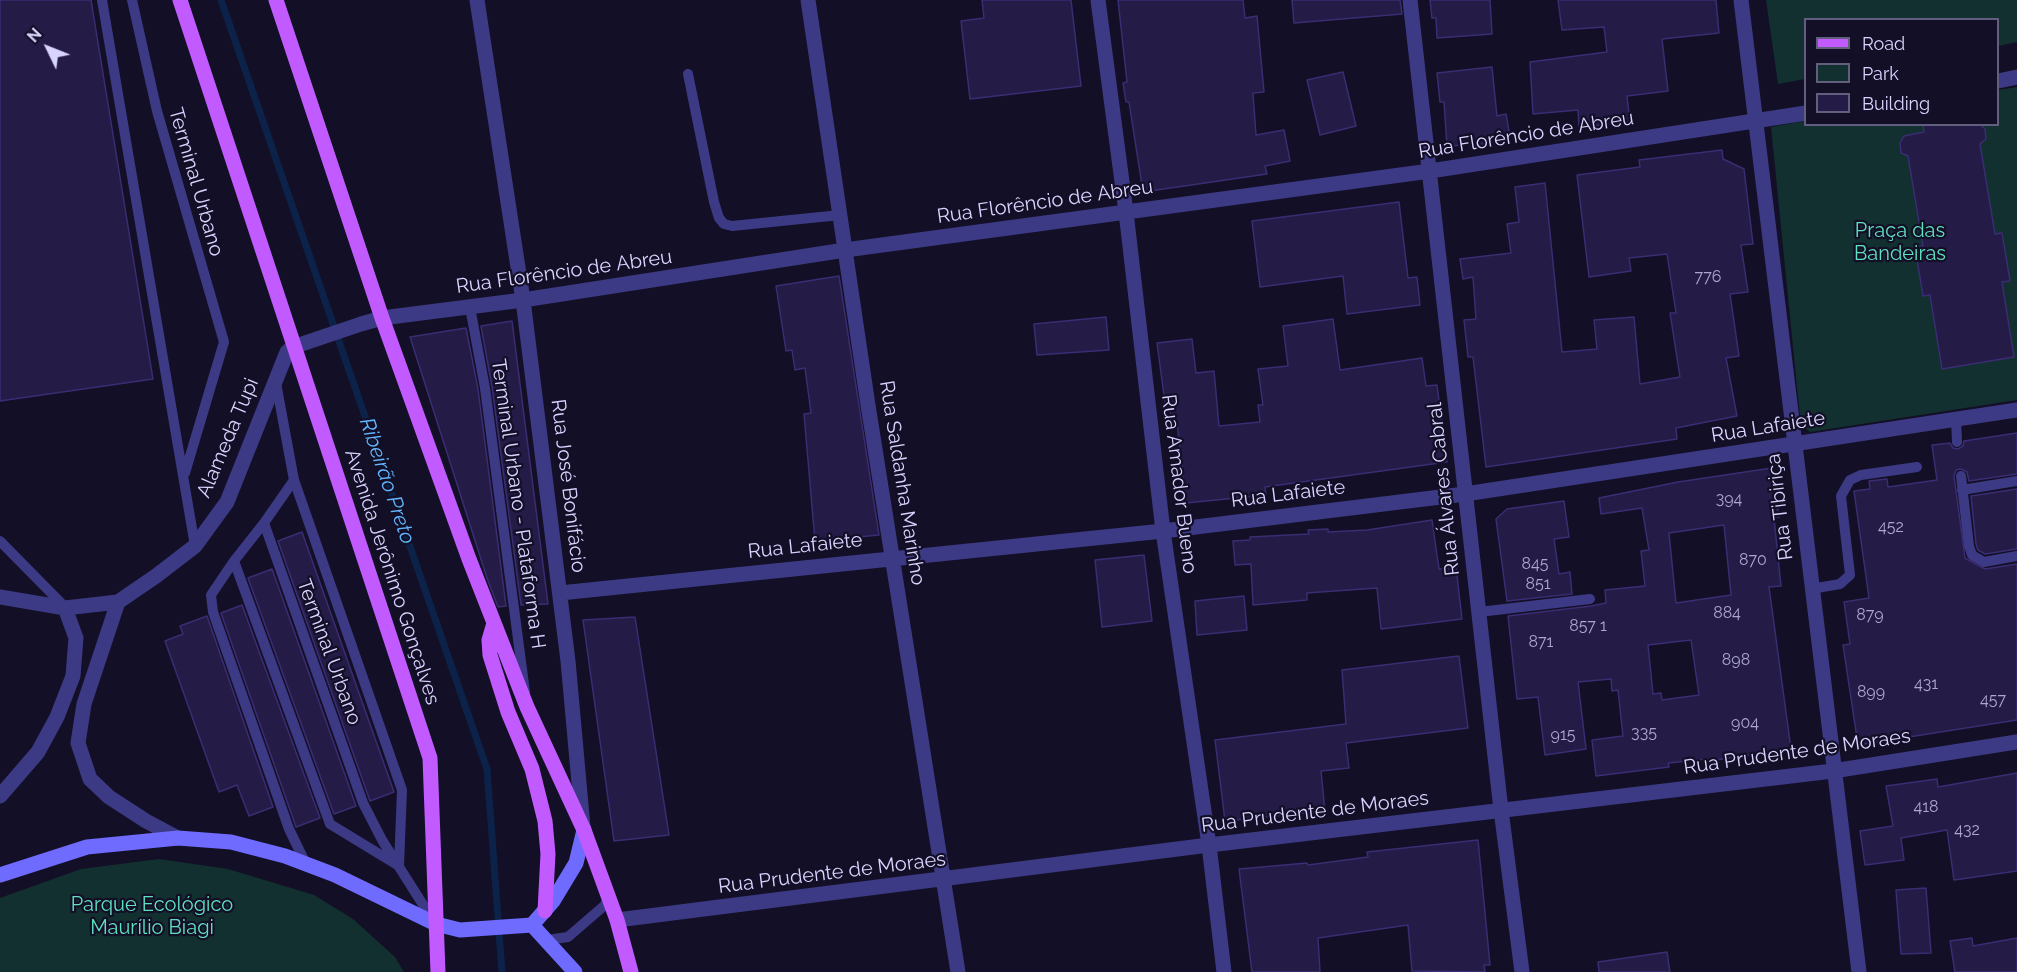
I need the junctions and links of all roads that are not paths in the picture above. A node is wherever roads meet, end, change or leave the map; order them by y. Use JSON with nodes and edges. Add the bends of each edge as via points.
{"nodes":[{"id":1,"x":102,"y":0,"type":"edge"},
{"id":2,"x":132,"y":0,"type":"edge"},
{"id":3,"x":180,"y":0,"type":"edge"},
{"id":4,"x":276,"y":0,"type":"edge"},
{"id":5,"x":477,"y":0,"type":"edge"},
{"id":6,"x":808,"y":0,"type":"edge"},
{"id":7,"x":1098,"y":0,"type":"edge"},
{"id":8,"x":1410,"y":0,"type":"edge"},
{"id":9,"x":1741,"y":0,"type":"edge"},
{"id":10,"x":688,"y":74,"type":"dead end"},
{"id":11,"x":2017,"y":77,"type":"edge"},
{"id":12,"x":1999,"y":81,"type":"edge"},
{"id":13,"x":1804,"y":113,"type":"edge"},
{"id":14,"x":1756,"y":121,"type":"junction"},
{"id":15,"x":1430,"y":171,"type":"junction"},
{"id":16,"x":1126,"y":212,"type":"junction"},
{"id":17,"x":840,"y":215,"type":"junction"},
{"id":18,"x":845,"y":250,"type":"junction"},
{"id":19,"x":523,"y":300,"type":"junction"},
{"id":20,"x":470,"y":307,"type":"junction"},
{"id":21,"x":382,"y":318,"type":"junction"},
{"id":22,"x":294,"y":347,"type":"junction"},
{"id":23,"x":276,"y":382,"type":"junction"},
{"id":24,"x":2017,"y":410,"type":"edge"},
{"id":25,"x":1956,"y":420,"type":"junction"},
{"id":26,"x":1957,"y":442,"type":"dead end"},
{"id":27,"x":1794,"y":445,"type":"junction"},
{"id":28,"x":1917,"y":467,"type":"dead end"},
{"id":29,"x":184,"y":476,"type":"junction"},
{"id":30,"x":1961,"y":476,"type":"dead end"},
{"id":31,"x":294,"y":480,"type":"junction"},
{"id":32,"x":2017,"y":481,"type":"edge"},
{"id":33,"x":1962,"y":490,"type":"junction"},
{"id":34,"x":1465,"y":494,"type":"junction"},
{"id":35,"x":264,"y":523,"type":"junction"},
{"id":36,"x":1162,"y":531,"type":"junction"},
{"id":37,"x":0,"y":541,"type":"edge"},
{"id":38,"x":195,"y":546,"type":"junction"},
{"id":39,"x":2017,"y":556,"type":"edge"},
{"id":40,"x":893,"y":558,"type":"junction"},
{"id":41,"x":234,"y":561,"type":"junction"},
{"id":42,"x":1811,"y":589,"type":"junction"},
{"id":43,"x":560,"y":592,"type":"junction"},
{"id":44,"x":0,"y":597,"type":"edge"},
{"id":45,"x":1590,"y":599,"type":"dead end"},
{"id":46,"x":118,"y":602,"type":"junction"},
{"id":47,"x":65,"y":608,"type":"junction"},
{"id":48,"x":1479,"y":612,"type":"junction"},
{"id":49,"x":494,"y":623,"type":"junction"},
{"id":50,"x":528,"y":707,"type":"junction"},
{"id":51,"x":2017,"y":742,"type":"edge"},
{"id":52,"x":1833,"y":771,"type":"junction"},
{"id":53,"x":0,"y":796,"type":"edge"},
{"id":54,"x":1501,"y":810,"type":"junction"},
{"id":55,"x":584,"y":830,"type":"junction"},
{"id":56,"x":178,"y":838,"type":"junction"},
{"id":57,"x":1209,"y":845,"type":"junction"},
{"id":58,"x":306,"y":864,"type":"junction"},
{"id":59,"x":399,"y":866,"type":"junction"},
{"id":60,"x":0,"y":875,"type":"edge"},
{"id":61,"x":943,"y":880,"type":"junction"},
{"id":62,"x":608,"y":897,"type":"junction"},
{"id":63,"x":544,"y":911,"type":"junction"},
{"id":64,"x":617,"y":920,"type":"junction"},
{"id":65,"x":435,"y":924,"type":"junction"},
{"id":66,"x":528,"y":925,"type":"junction"},
{"id":67,"x":547,"y":940,"type":"junction"},
{"id":68,"x":438,"y":972,"type":"edge"},
{"id":69,"x":575,"y":972,"type":"edge"},
{"id":70,"x":631,"y":972,"type":"edge"},
{"id":71,"x":958,"y":972,"type":"edge"},
{"id":72,"x":1224,"y":972,"type":"edge"},
{"id":73,"x":1522,"y":972,"type":"edge"},
{"id":74,"x":1859,"y":972,"type":"edge"}],
"edges":[{"from":1,"to":29,"type":"lane"},
{"from":2,"to":29,"type":"lane","name":"Terminal Urbano","via":[[157,111],[224,342]]},
{"from":3,"to":22,"type":"main road","name":"Avenida Jerônimo Gonçalves"},
{"from":4,"to":21,"type":"main road"},
{"from":5,"to":19,"type":"street","name":"Rua José Bonifácio"},
{"from":6,"to":17,"type":"street","name":"Rua Saldanha Marinho"},
{"from":7,"to":16,"type":"street","name":"Rua Amador Bueno"},
{"from":8,"to":15,"type":"street","name":"Rua Álvares Cabral"},
{"from":9,"to":14,"type":"street","name":"Rua Tibiriça"},
{"from":10,"to":17,"type":"lane","via":[[714,202],[724,224]]},
{"from":11,"to":12,"type":"street"},
{"from":13,"to":14,"type":"street","name":"Rua Florêncio de Abreu"},
{"from":14,"to":15,"type":"street","name":"Rua Florêncio de Abreu"},
{"from":14,"to":27,"type":"street","name":"Rua Tibiriça"},
{"from":15,"to":16,"type":"street","name":"Rua Florêncio de Abreu"},
{"from":15,"to":34,"type":"street","name":"Rua Álvares Cabral"},
{"from":16,"to":18,"type":"street","name":"Rua Florêncio de Abreu"},
{"from":16,"to":36,"type":"street","name":"Rua Amador Bueno"},
{"from":17,"to":18,"type":"street","name":"Rua Saldanha Marinho"},
{"from":18,"to":19,"type":"street","name":"Rua Florêncio de Abreu"},
{"from":18,"to":40,"type":"street","name":"Rua Saldanha Marinho"},
{"from":19,"to":20,"type":"street","name":"Rua Florêncio de Abreu"},
{"from":19,"to":43,"type":"street","name":"Rua José Bonifácio"},
{"from":20,"to":21,"type":"street","name":"Rua Florêncio de Abreu"},
{"from":20,"to":50,"type":"lane","name":"Terminal Urbano - Plataforma H","via":[[485,388]]},
{"from":21,"to":22,"type":"street","name":"Rua Florêncio de Abreu"},
{"from":21,"to":49,"type":"main road"},
{"from":22,"to":23,"type":"street","name":"Alameda Tupi","via":[[283,358]]},
{"from":22,"to":65,"type":"main road","name":"Avenida Jerônimo Gonçalves","via":[[430,758]]},
{"from":23,"to":31,"type":"lane"},
{"from":23,"to":38,"type":"street","name":"Alameda Tupi","via":[[227,502]]},
{"from":24,"to":25,"type":"street","name":"Rua Lafaiete"},
{"from":25,"to":26,"type":"lane"},
{"from":25,"to":27,"type":"street","name":"Rua Lafaiete"},
{"from":27,"to":34,"type":"street","name":"Rua Lafaiete"},
{"from":27,"to":42,"type":"street","name":"Rua Tibiriça"},
{"from":28,"to":42,"type":"lane","via":[[1850,480],[1841,496],[1850,575],[1840,584]]},
{"from":29,"to":38,"type":"lane"},
{"from":30,"to":33,"type":"lane"},
{"from":31,"to":35,"type":"lane"},
{"from":31,"to":59,"type":"lane","via":[[402,790]]},
{"from":32,"to":33,"type":"lane"},
{"from":33,"to":39,"type":"lane","via":[[1972,555],[1984,562]]},
{"from":34,"to":36,"type":"street","name":"Rua Lafaiete"},
{"from":34,"to":48,"type":"street","name":"Rua Álvares Cabral"},
{"from":35,"to":41,"type":"lane"},
{"from":35,"to":59,"type":"lane","name":"Terminal Urbano","via":[[363,803]]},
{"from":36,"to":40,"type":"street","name":"Rua Lafaiete"},
{"from":36,"to":57,"type":"street","name":"Rua Amador Bueno"},
{"from":37,"to":47,"type":"lane"},
{"from":38,"to":46,"type":"street","name":"Alameda Tupi"},
{"from":40,"to":43,"type":"street","name":"Rua Lafaiete"},
{"from":40,"to":61,"type":"street","name":"Rua Saldanha Marinho"},
{"from":41,"to":58,"type":"lane","via":[[211,595],[213,612],[289,828]]},
{"from":41,"to":59,"type":"lane","via":[[330,824]]},
{"from":42,"to":52,"type":"street","name":"Rua Tibiriça"},
{"from":43,"to":55,"type":"street","name":"Rua José Bonifácio"},
{"from":44,"to":47,"type":"street","name":"Alameda Tupi"},
{"from":45,"to":48,"type":"lane"},
{"from":46,"to":47,"type":"street","name":"Alameda Tupi"},
{"from":46,"to":56,"type":"street","via":[[84,704],[78,743],[90,779],[109,797]]},
{"from":47,"to":53,"type":"street","via":[[76,638],[73,676],[38,752]]},
{"from":48,"to":54,"type":"street","name":"Rua Álvares Cabral"},
{"from":49,"to":50,"type":"main road"},
{"from":49,"to":63,"type":"main road","via":[[490,655],[532,769],[545,821],[548,854]]},
{"from":50,"to":55,"type":"main road"},
{"from":51,"to":52,"type":"street","name":"Rua Prudente de Moraes"},
{"from":52,"to":54,"type":"street","name":"Rua Prudente de Moraes"},
{"from":52,"to":74,"type":"street","name":"Rua Tibiriça"},
{"from":54,"to":57,"type":"street","name":"Rua Prudente de Moraes"},
{"from":54,"to":73,"type":"street","name":"Rua Álvares Cabral"},
{"from":55,"to":62,"type":"main road","name":"Rua José Bonifácio"},
{"from":55,"to":63,"type":"main road","via":[[576,862]]},
{"from":56,"to":58,"type":"main road","via":[[231,842]]},
{"from":56,"to":60,"type":"main road","via":[[87,847]]},
{"from":57,"to":61,"type":"street","name":"Rua Prudente de Moraes"},
{"from":57,"to":72,"type":"street","name":"Rua Amador Bueno"},
{"from":58,"to":65,"type":"main road"},
{"from":59,"to":65,"type":"lane","name":"Terminal Urbano"},
{"from":61,"to":64,"type":"street","name":"Rua Prudente de Moraes"},
{"from":61,"to":71,"type":"street","name":"Rua Saldanha Marinho"},
{"from":62,"to":64,"type":"main road","name":"Rua José Bonifácio"},
{"from":62,"to":67,"type":"lane","via":[[605,905],[568,937]]},
{"from":63,"to":66,"type":"main road"},
{"from":64,"to":70,"type":"main road","name":"Rua José Bonifácio"},
{"from":65,"to":66,"type":"main road","via":[[460,930]]},
{"from":65,"to":68,"type":"main road","name":"Avenida Jerônimo Gonçalves"},
{"from":66,"to":67,"type":"main road"},
{"from":67,"to":69,"type":"main road"}]}
